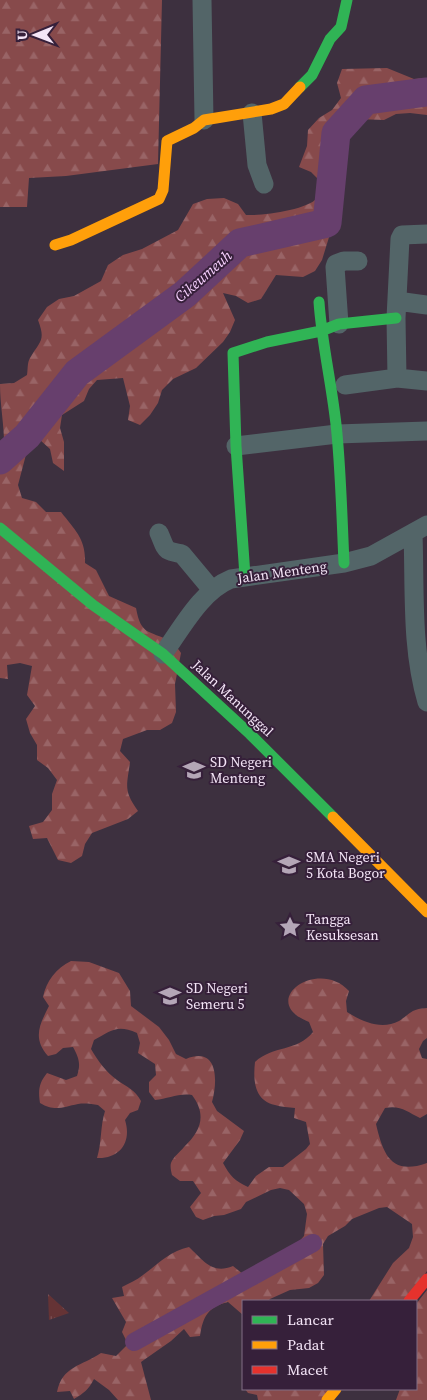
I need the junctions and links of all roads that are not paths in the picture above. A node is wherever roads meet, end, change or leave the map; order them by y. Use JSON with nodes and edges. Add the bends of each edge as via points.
{"nodes":[{"id":1,"x":202,"y":0,"type":"edge"},
{"id":2,"x":347,"y":0,"type":"edge"},
{"id":3,"x":252,"y":113,"type":"junction"},
{"id":4,"x":204,"y":120,"type":"junction"},
{"id":5,"x":264,"y":184,"type":"dead end"},
{"id":6,"x":427,"y":234,"type":"edge"},
{"id":7,"x":54,"y":245,"type":"dead end"},
{"id":8,"x":358,"y":261,"type":"dead end"},
{"id":9,"x":320,"y":302,"type":"dead end"},
{"id":10,"x":427,"y":305,"type":"edge"},
{"id":11,"x":397,"y":309,"type":"junction"},
{"id":12,"x":339,"y":324,"type":"junction"},
{"id":13,"x":321,"y":331,"type":"junction"},
{"id":14,"x":397,"y":378,"type":"junction"},
{"id":15,"x":427,"y":381,"type":"edge"},
{"id":16,"x":345,"y":385,"type":"dead end"},
{"id":17,"x":427,"y":431,"type":"edge"},
{"id":18,"x":337,"y":434,"type":"junction"},
{"id":19,"x":236,"y":446,"type":"junction"},
{"id":20,"x":0,"y":528,"type":"edge"},
{"id":21,"x":420,"y":529,"type":"edge"},
{"id":22,"x":158,"y":533,"type":"dead end"},
{"id":23,"x":344,"y":564,"type":"junction"},
{"id":24,"x":245,"y":576,"type":"junction"},
{"id":25,"x":212,"y":590,"type":"junction"},
{"id":26,"x":163,"y":654,"type":"junction"},
{"id":27,"x":423,"y":660,"type":"edge"},
{"id":28,"x":427,"y":702,"type":"edge"},
{"id":29,"x":427,"y":912,"type":"edge"},
{"id":30,"x":427,"y":1279,"type":"edge"},
{"id":31,"x":410,"y":1300,"type":"edge"},
{"id":32,"x":335,"y":1390,"type":"edge"},
{"id":33,"x":327,"y":1400,"type":"edge"}],
"edges":[{"from":1,"to":4,"type":"street"},
{"from":2,"to":3,"type":"street","via":[[341,27],[330,39],[312,75],[284,104]]},
{"from":3,"to":4,"type":"street"},
{"from":3,"to":5,"type":"street","via":[[257,165]]},
{"from":4,"to":7,"type":"street","via":[[167,141],[163,190],[158,199]]},
{"from":6,"to":11,"type":"street","via":[[402,235]]},
{"from":8,"to":12,"type":"street","via":[[339,262],[335,267]]},
{"from":9,"to":13,"type":"street"},
{"from":10,"to":11,"type":"street"},
{"from":11,"to":12,"type":"street"},
{"from":11,"to":14,"type":"street"},
{"from":12,"to":13,"type":"street"},
{"from":13,"to":18,"type":"street"},
{"from":13,"to":19,"type":"street","via":[[233,353]]},
{"from":14,"to":15,"type":"street"},
{"from":14,"to":16,"type":"street"},
{"from":17,"to":18,"type":"street"},
{"from":18,"to":19,"type":"street"},
{"from":18,"to":23,"type":"street"},
{"from":19,"to":24,"type":"street"},
{"from":20,"to":26,"type":"street","name":"Jalan Manunggal","via":[[93,605]]},
{"from":21,"to":23,"type":"street","name":"Jalan Menteng","via":[[371,556]]},
{"from":21,"to":27,"type":"street","via":[[415,622]]},
{"from":22,"to":25,"type":"street","via":[[167,550],[182,554]]},
{"from":23,"to":24,"type":"street","name":"Jalan Menteng"},
{"from":24,"to":25,"type":"street","name":"Jalan Menteng","via":[[220,583]]},
{"from":25,"to":26,"type":"street","name":"Jalan Menteng"},
{"from":26,"to":29,"type":"street","name":"Jalan Manunggal","via":[[250,734]]},
{"from":27,"to":28,"type":"street","via":[[423,689]]},
{"from":30,"to":31,"type":"street"},
{"from":32,"to":33,"type":"street"}]}
